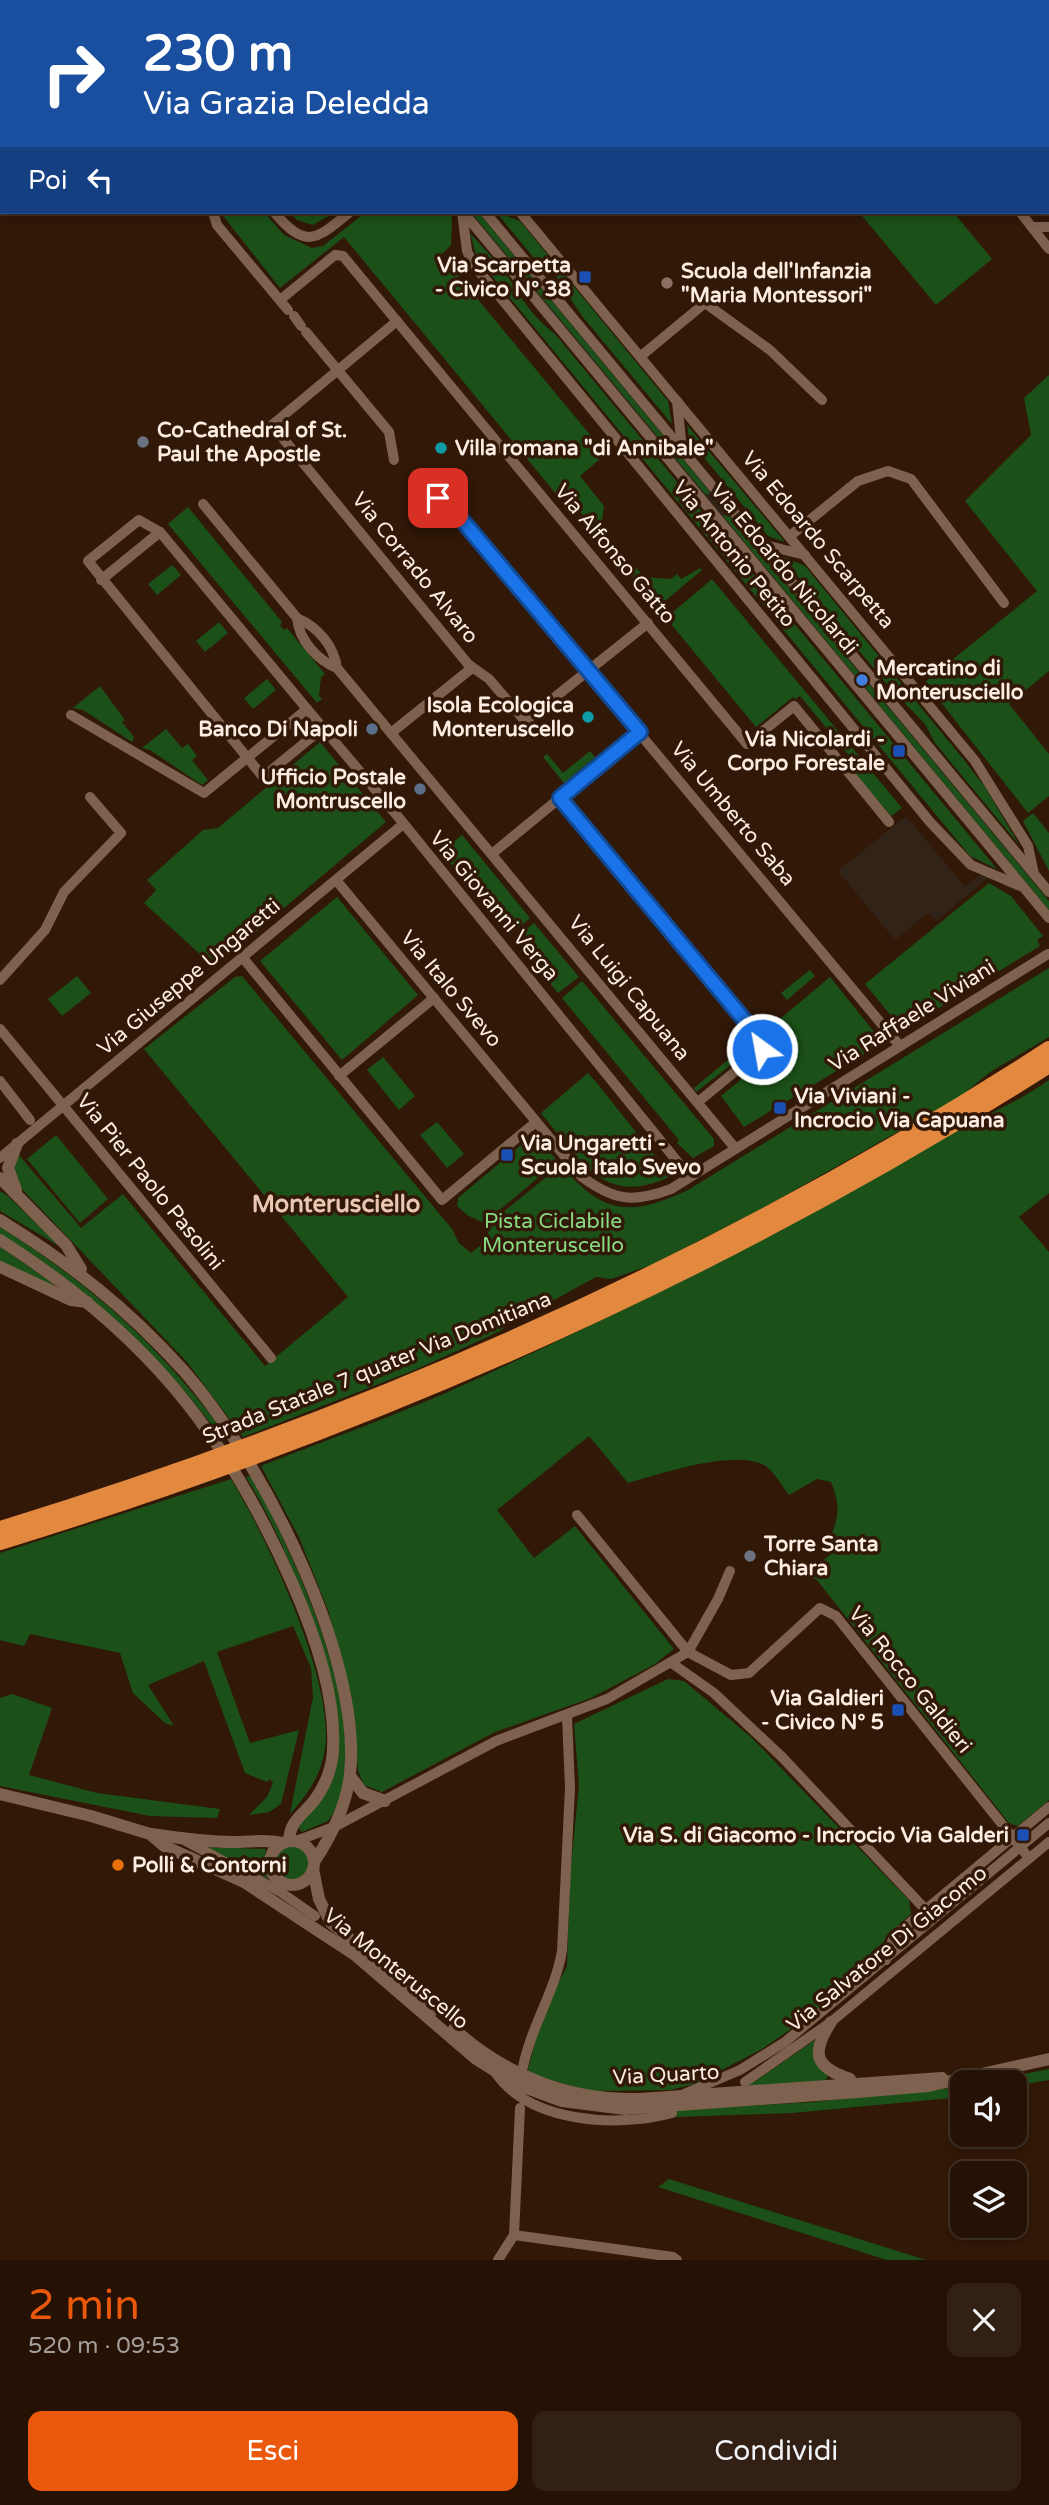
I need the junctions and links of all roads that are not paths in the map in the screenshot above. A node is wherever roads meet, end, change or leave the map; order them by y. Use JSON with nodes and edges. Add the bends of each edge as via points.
{"nodes":[{"id":1,"x":214,"y":214,"type":"edge"},
{"id":2,"x":276,"y":214,"type":"edge"},
{"id":3,"x":349,"y":214,"type":"edge"},
{"id":4,"x":462,"y":214,"type":"edge"},
{"id":5,"x":464,"y":214,"type":"edge"},
{"id":6,"x":487,"y":214,"type":"edge"},
{"id":7,"x":522,"y":214,"type":"edge"},
{"id":8,"x":1022,"y":214,"type":"edge"},
{"id":9,"x":1032,"y":227,"type":"junction"},
{"id":10,"x":1049,"y":227,"type":"edge"},
{"id":11,"x":1049,"y":248,"type":"edge"},
{"id":12,"x":280,"y":300,"type":"junction"},
{"id":13,"x":397,"y":321,"type":"junction"},
{"id":14,"x":641,"y":356,"type":"junction"},
{"id":15,"x":338,"y":370,"type":"junction"},
{"id":16,"x":677,"y":400,"type":"junction"},
{"id":17,"x":822,"y":400,"type":"dead end"},
{"id":18,"x":682,"y":450,"type":"junction"},
{"id":19,"x":394,"y":460,"type":"dead end"},
{"id":20,"x":421,"y":492,"type":"dead end"},
{"id":21,"x":723,"y":499,"type":"junction"},
{"id":22,"x":203,"y":504,"type":"dead end"},
{"id":23,"x":709,"y":509,"type":"junction"},
{"id":24,"x":160,"y":532,"type":"junction"},
{"id":25,"x":790,"y":536,"type":"junction"},
{"id":26,"x":761,"y":544,"type":"junction"},
{"id":27,"x":806,"y":556,"type":"junction"},
{"id":28,"x":101,"y":580,"type":"junction"},
{"id":29,"x":1004,"y":603,"type":"dead end"},
{"id":30,"x":297,"y":618,"type":"junction"},
{"id":31,"x":648,"y":623,"type":"junction"},
{"id":32,"x":337,"y":668,"type":"junction"},
{"id":33,"x":472,"y":668,"type":"junction"},
{"id":34,"x":588,"y":673,"type":"junction"},
{"id":35,"x":307,"y":709,"type":"junction"},
{"id":36,"x":71,"y":715,"type":"dead end"},
{"id":37,"x":324,"y":727,"type":"junction"},
{"id":38,"x":640,"y":732,"type":"junction"},
{"id":39,"x":391,"y":733,"type":"junction"},
{"id":40,"x":247,"y":758,"type":"junction"},
{"id":41,"x":90,"y":797,"type":"dead end"},
{"id":42,"x":560,"y":798,"type":"junction"},
{"id":43,"x":889,"y":822,"type":"dead end"},
{"id":44,"x":402,"y":825,"type":"junction"},
{"id":45,"x":493,"y":853,"type":"junction"},
{"id":46,"x":1034,"y":875,"type":"junction"},
{"id":47,"x":336,"y":880,"type":"junction"},
{"id":48,"x":1020,"y":886,"type":"junction"},
{"id":49,"x":1049,"y":892,"type":"edge"},
{"id":50,"x":1049,"y":918,"type":"edge"},
{"id":51,"x":1049,"y":954,"type":"edge"},
{"id":52,"x":243,"y":958,"type":"junction"},
{"id":53,"x":0,"y":980,"type":"edge"},
{"id":54,"x":434,"y":998,"type":"junction"},
{"id":55,"x":0,"y":1029,"type":"edge"},
{"id":56,"x":900,"y":1046,"type":"junction"},
{"id":57,"x":1049,"y":1049,"type":"edge"},
{"id":58,"x":1049,"y":1065,"type":"edge"},
{"id":59,"x":339,"y":1076,"type":"junction"},
{"id":60,"x":0,"y":1081,"type":"edge"},
{"id":61,"x":698,"y":1102,"type":"junction"},
{"id":62,"x":63,"y":1106,"type":"junction"},
{"id":63,"x":30,"y":1120,"type":"dead end"},
{"id":64,"x":536,"y":1122,"type":"junction"},
{"id":65,"x":17,"y":1144,"type":"junction"},
{"id":66,"x":735,"y":1147,"type":"junction"},
{"id":67,"x":0,"y":1158,"type":"edge"},
{"id":68,"x":689,"y":1176,"type":"junction"},
{"id":69,"x":0,"y":1178,"type":"edge"},
{"id":70,"x":21,"y":1199,"type":"junction"},
{"id":71,"x":0,"y":1220,"type":"edge"},
{"id":72,"x":0,"y":1240,"type":"edge"},
{"id":73,"x":0,"y":1267,"type":"edge"},
{"id":74,"x":83,"y":1274,"type":"junction"},
{"id":75,"x":89,"y":1303,"type":"junction"},
{"id":76,"x":271,"y":1359,"type":"dead end"},
{"id":77,"x":577,"y":1515,"type":"dead end"},
{"id":78,"x":0,"y":1529,"type":"edge"},
{"id":79,"x":0,"y":1542,"type":"edge"},
{"id":80,"x":730,"y":1571,"type":"dead end"},
{"id":81,"x":688,"y":1652,"type":"junction"},
{"id":82,"x":673,"y":1664,"type":"junction"},
{"id":83,"x":567,"y":1717,"type":"junction"},
{"id":84,"x":350,"y":1776,"type":"junction"},
{"id":85,"x":0,"y":1794,"type":"edge"},
{"id":86,"x":385,"y":1801,"type":"junction"},
{"id":87,"x":1049,"y":1807,"type":"edge"},
{"id":88,"x":295,"y":1819,"type":"junction"},
{"id":89,"x":1049,"y":1823,"type":"edge"},
{"id":90,"x":334,"y":1827,"type":"junction"},
{"id":91,"x":150,"y":1834,"type":"junction"},
{"id":92,"x":1012,"y":1837,"type":"junction"},
{"id":93,"x":266,"y":1839,"type":"junction"},
{"id":94,"x":184,"y":1840,"type":"junction"},
{"id":95,"x":289,"y":1841,"type":"junction"},
{"id":96,"x":1049,"y":1842,"type":"edge"},
{"id":97,"x":1020,"y":1847,"type":"junction"},
{"id":98,"x":1029,"y":1858,"type":"junction"},
{"id":99,"x":314,"y":1866,"type":"junction"},
{"id":100,"x":278,"y":1891,"type":"junction"},
{"id":101,"x":925,"y":1909,"type":"junction"},
{"id":102,"x":315,"y":1916,"type":"dead end"},
{"id":103,"x":886,"y":1960,"type":"junction"},
{"id":104,"x":831,"y":2022,"type":"junction"},
{"id":105,"x":1049,"y":2059,"type":"edge"},
{"id":106,"x":523,"y":2067,"type":"dead end"},
{"id":107,"x":494,"y":2072,"type":"junction"},
{"id":108,"x":949,"y":2079,"type":"junction"},
{"id":109,"x":745,"y":2082,"type":"dead end"},
{"id":110,"x":857,"y":2082,"type":"junction"},
{"id":111,"x":684,"y":2094,"type":"junction"},
{"id":112,"x":520,"y":2108,"type":"dead end"},
{"id":113,"x":672,"y":2113,"type":"dead end"},
{"id":114,"x":514,"y":2235,"type":"junction"},
{"id":115,"x":498,"y":2260,"type":"edge"},
{"id":116,"x":677,"y":2260,"type":"edge"}],
"edges":[{"from":1,"to":12,"type":"street","via":[[217,225]]},
{"from":2,"to":3,"type":"street","via":[[294,233],[312,238]]},
{"from":4,"to":48,"type":"street","name":"Via Antonio Petito","via":[[472,264],[930,822],[971,865]]},
{"from":5,"to":23,"type":"street","name":"Via Edoardo Nicolardi"},
{"from":6,"to":18,"type":"street","name":"Via Edoardo Nicolardi"},
{"from":7,"to":14,"type":"street","name":"Via Edoardo Scarpetta"},
{"from":8,"to":9,"type":"street"},
{"from":9,"to":10,"type":"street"},
{"from":9,"to":11,"type":"street"},
{"from":12,"to":13,"type":"street","name":"Via Alfonso Gatto","via":[[340,254]]},
{"from":12,"to":15,"type":"street"},
{"from":13,"to":15,"type":"street","name":"Via Corrado Alvaro"},
{"from":13,"to":31,"type":"street","name":"Via Alfonso Gatto"},
{"from":14,"to":16,"type":"street","name":"Via Edoardo Scarpetta"},
{"from":14,"to":17,"type":"street","via":[[705,303],[771,350]]},
{"from":15,"to":19,"type":"street","via":[[389,432]]},
{"from":15,"to":33,"type":"street","name":"Via Corrado Alvaro","via":[[272,425]]},
{"from":16,"to":18,"type":"street"},
{"from":16,"to":25,"type":"street","name":"Via Edoardo Scarpetta"},
{"from":18,"to":21,"type":"street","name":"Via Edoardo Nicolardi"},
{"from":20,"to":34,"type":"street","name":"Via Umberto Saba","via":[[445,500]]},
{"from":21,"to":23,"type":"street"},
{"from":21,"to":26,"type":"street","name":"Via Edoardo Nicolardi"},
{"from":22,"to":30,"type":"street"},
{"from":23,"to":48,"type":"street","name":"Via Edoardo Nicolardi"},
{"from":24,"to":28,"type":"street"},
{"from":24,"to":28,"type":"street","via":[[139,520],[88,561]]},
{"from":24,"to":35,"type":"street","name":"Via Giovanni Verga"},
{"from":25,"to":27,"type":"street","name":"Via Edoardo Scarpetta"},
{"from":25,"to":29,"type":"street","via":[[858,481],[888,471],[911,480]]},
{"from":26,"to":27,"type":"street"},
{"from":26,"to":46,"type":"street","name":"Via Edoardo Nicolardi"},
{"from":27,"to":46,"type":"street","name":"Via Edoardo Scarpetta","via":[[975,761],[1028,846]]},
{"from":28,"to":40,"type":"street"},
{"from":30,"to":32,"type":"street","via":[[299,632],[323,662]]},
{"from":30,"to":32,"type":"street","via":[[311,624],[335,653]]},
{"from":31,"to":34,"type":"street"},
{"from":31,"to":43,"type":"street","name":"Via Alfonso Gatto","via":[[747,744],[794,706]]},
{"from":32,"to":39,"type":"street","name":"Via Luigi Capuana"},
{"from":33,"to":34,"type":"street","name":"Via Corrado Alvaro","via":[[489,679],[525,721]]},
{"from":33,"to":39,"type":"street","name":"Via Corrado Alvaro"},
{"from":34,"to":38,"type":"street","name":"Via Umberto Saba"},
{"from":35,"to":37,"type":"street","name":"Via Giovanni Verga"},
{"from":35,"to":40,"type":"street"},
{"from":36,"to":40,"type":"street","via":[[204,793]]},
{"from":37,"to":40,"type":"street","via":[[263,777]]},
{"from":37,"to":44,"type":"street","name":"Via Giovanni Verga"},
{"from":38,"to":42,"type":"street"},
{"from":38,"to":56,"type":"street","name":"Via Umberto Saba"},
{"from":39,"to":45,"type":"street","name":"Via Luigi Capuana"},
{"from":41,"to":53,"type":"street","via":[[121,833],[64,891],[45,930]]},
{"from":42,"to":45,"type":"street"},
{"from":42,"to":61,"type":"street","via":[[761,1040],[760,1051]]},
{"from":44,"to":47,"type":"street","name":"Via Giuseppe Ungaretti"},
{"from":44,"to":68,"type":"street","name":"Via Giovanni Verga"},
{"from":45,"to":61,"type":"street","name":"Via Luigi Capuana"},
{"from":46,"to":49,"type":"street","name":"Via Edoardo Nicolardi"},
{"from":47,"to":52,"type":"street","name":"Via Giuseppe Ungaretti"},
{"from":47,"to":54,"type":"street","name":"Via Italo Svevo"},
{"from":48,"to":50,"type":"street","name":"Via Edoardo Nicolardi"},
{"from":51,"to":56,"type":"street","name":"Via Raffaele Viviani"},
{"from":52,"to":59,"type":"street"},
{"from":52,"to":62,"type":"street","name":"Via Giuseppe Ungaretti"},
{"from":54,"to":59,"type":"street"},
{"from":54,"to":64,"type":"street","name":"Via Italo Svevo"},
{"from":55,"to":62,"type":"street","name":"Via Pier Paolo Pasolini"},
{"from":56,"to":66,"type":"street","name":"Via Raffaele Viviani"},
{"from":57,"to":78,"type":"highway","name":"Strada Statale 7 quater Via Domitiana","via":[[759,1219],[544,1324],[290,1430]]},
{"from":58,"to":79,"type":"highway","name":"Strada Statale 7 quater Via Domitiana","via":[[813,1204],[550,1335],[264,1454]]},
{"from":59,"to":64,"type":"street","via":[[442,1200]]},
{"from":60,"to":63,"type":"street"},
{"from":61,"to":66,"type":"street","name":"Via Luigi Capuana"},
{"from":62,"to":65,"type":"street","name":"Via Giuseppe Ungaretti"},
{"from":62,"to":76,"type":"street","name":"Via Pier Paolo Pasolini"},
{"from":64,"to":68,"type":"street","name":"Via Italo Svevo","via":[[582,1177],[616,1197],[636,1200],[654,1195]]},
{"from":65,"to":67,"type":"street","name":"Via Giuseppe Ungaretti"},
{"from":65,"to":70,"type":"street","via":[[8,1168]]},
{"from":66,"to":68,"type":"street","name":"Via Raffaele Viviani"},
{"from":69,"to":70,"type":"street"},
{"from":70,"to":74,"type":"street","via":[[66,1245]]},
{"from":71,"to":74,"type":"street"},
{"from":72,"to":75,"type":"street"},
{"from":73,"to":75,"type":"street","via":[[71,1300]]},
{"from":74,"to":84,"type":"street","via":[[184,1371],[257,1475],[292,1542],[327,1630],[349,1726]]},
{"from":75,"to":88,"type":"street","via":[[166,1376],[216,1440],[274,1541],[300,1600],[331,1714],[332,1759],[316,1797]]},
{"from":77,"to":81,"type":"street"},
{"from":80,"to":81,"type":"street"},
{"from":81,"to":82,"type":"street"},
{"from":81,"to":92,"type":"street","name":"Via Rocco Galdieri","via":[[724,1672],[743,1675],[754,1670],[815,1610],[828,1610]]},
{"from":82,"to":83,"type":"street"},
{"from":82,"to":101,"type":"street","via":[[705,1685],[773,1747]]},
{"from":83,"to":86,"type":"street","via":[[496,1741]]},
{"from":83,"to":106,"type":"street","via":[[570,1788],[562,1951],[557,1978],[540,2011]]},
{"from":84,"to":86,"type":"street","via":[[363,1793]]},
{"from":84,"to":90,"type":"street"},
{"from":85,"to":91,"type":"street","name":"Via Monteruscello"},
{"from":86,"to":90,"type":"street"},
{"from":87,"to":92,"type":"street","name":"Via Salvatore Di Giacomo"},
{"from":88,"to":93,"type":"street"},
{"from":88,"to":95,"type":"street"},
{"from":89,"to":97,"type":"street","name":"Via Salvatore Di Giacomo"},
{"from":90,"to":95,"type":"street"},
{"from":90,"to":99,"type":"street"},
{"from":91,"to":94,"type":"street"},
{"from":91,"to":100,"type":"street","name":"Via Monteruscello","via":[[164,1846]]},
{"from":92,"to":97,"type":"street","name":"Via Rocco Galdieri"},
{"from":92,"to":101,"type":"street","name":"Via Salvatore Di Giacomo"},
{"from":93,"to":94,"type":"street"},
{"from":93,"to":95,"type":"street"},
{"from":94,"to":100,"type":"street"},
{"from":95,"to":99,"type":"street","via":[[309,1848]]},
{"from":95,"to":100,"type":"street","via":[[270,1860]]},
{"from":96,"to":98,"type":"street","name":"Via Salvatore Di Giacomo"},
{"from":97,"to":98,"type":"street","name":"Via Rocco Galdieri"},
{"from":97,"to":103,"type":"street","name":"Via Salvatore Di Giacomo"},
{"from":98,"to":104,"type":"street","name":"Via Salvatore Di Giacomo"},
{"from":99,"to":100,"type":"street","via":[[301,1883]]},
{"from":99,"to":111,"type":"street","name":"Via Quarto","via":[[319,1899],[331,1923],[499,2063],[544,2084],[583,2095],[620,2099]]},
{"from":100,"to":102,"type":"street"},
{"from":100,"to":107,"type":"street","name":"Via Monteruscello"},
{"from":101,"to":103,"type":"street","name":"Via Salvatore Di Giacomo","via":[[894,1936]]},
{"from":103,"to":111,"type":"street","name":"Via Salvatore Di Giacomo","via":[[785,2042],[740,2070]]},
{"from":104,"to":109,"type":"street","name":"Via Salvatore Di Giacomo"},
{"from":104,"to":110,"type":"street","via":[[819,2043],[820,2059],[834,2074]]},
{"from":105,"to":108,"type":"street","name":"Via Quarto"},
{"from":107,"to":108,"type":"street","name":"Via Quarto","via":[[562,2101],[625,2109],[928,2086]]},
{"from":107,"to":113,"type":"street","via":[[503,2085],[523,2098],[559,2112],[630,2120]]},
{"from":108,"to":110,"type":"street","name":"Via Quarto"},
{"from":110,"to":111,"type":"street","name":"Via Quarto"},
{"from":112,"to":114,"type":"street"},
{"from":114,"to":115,"type":"street"},
{"from":114,"to":116,"type":"street"}]}
